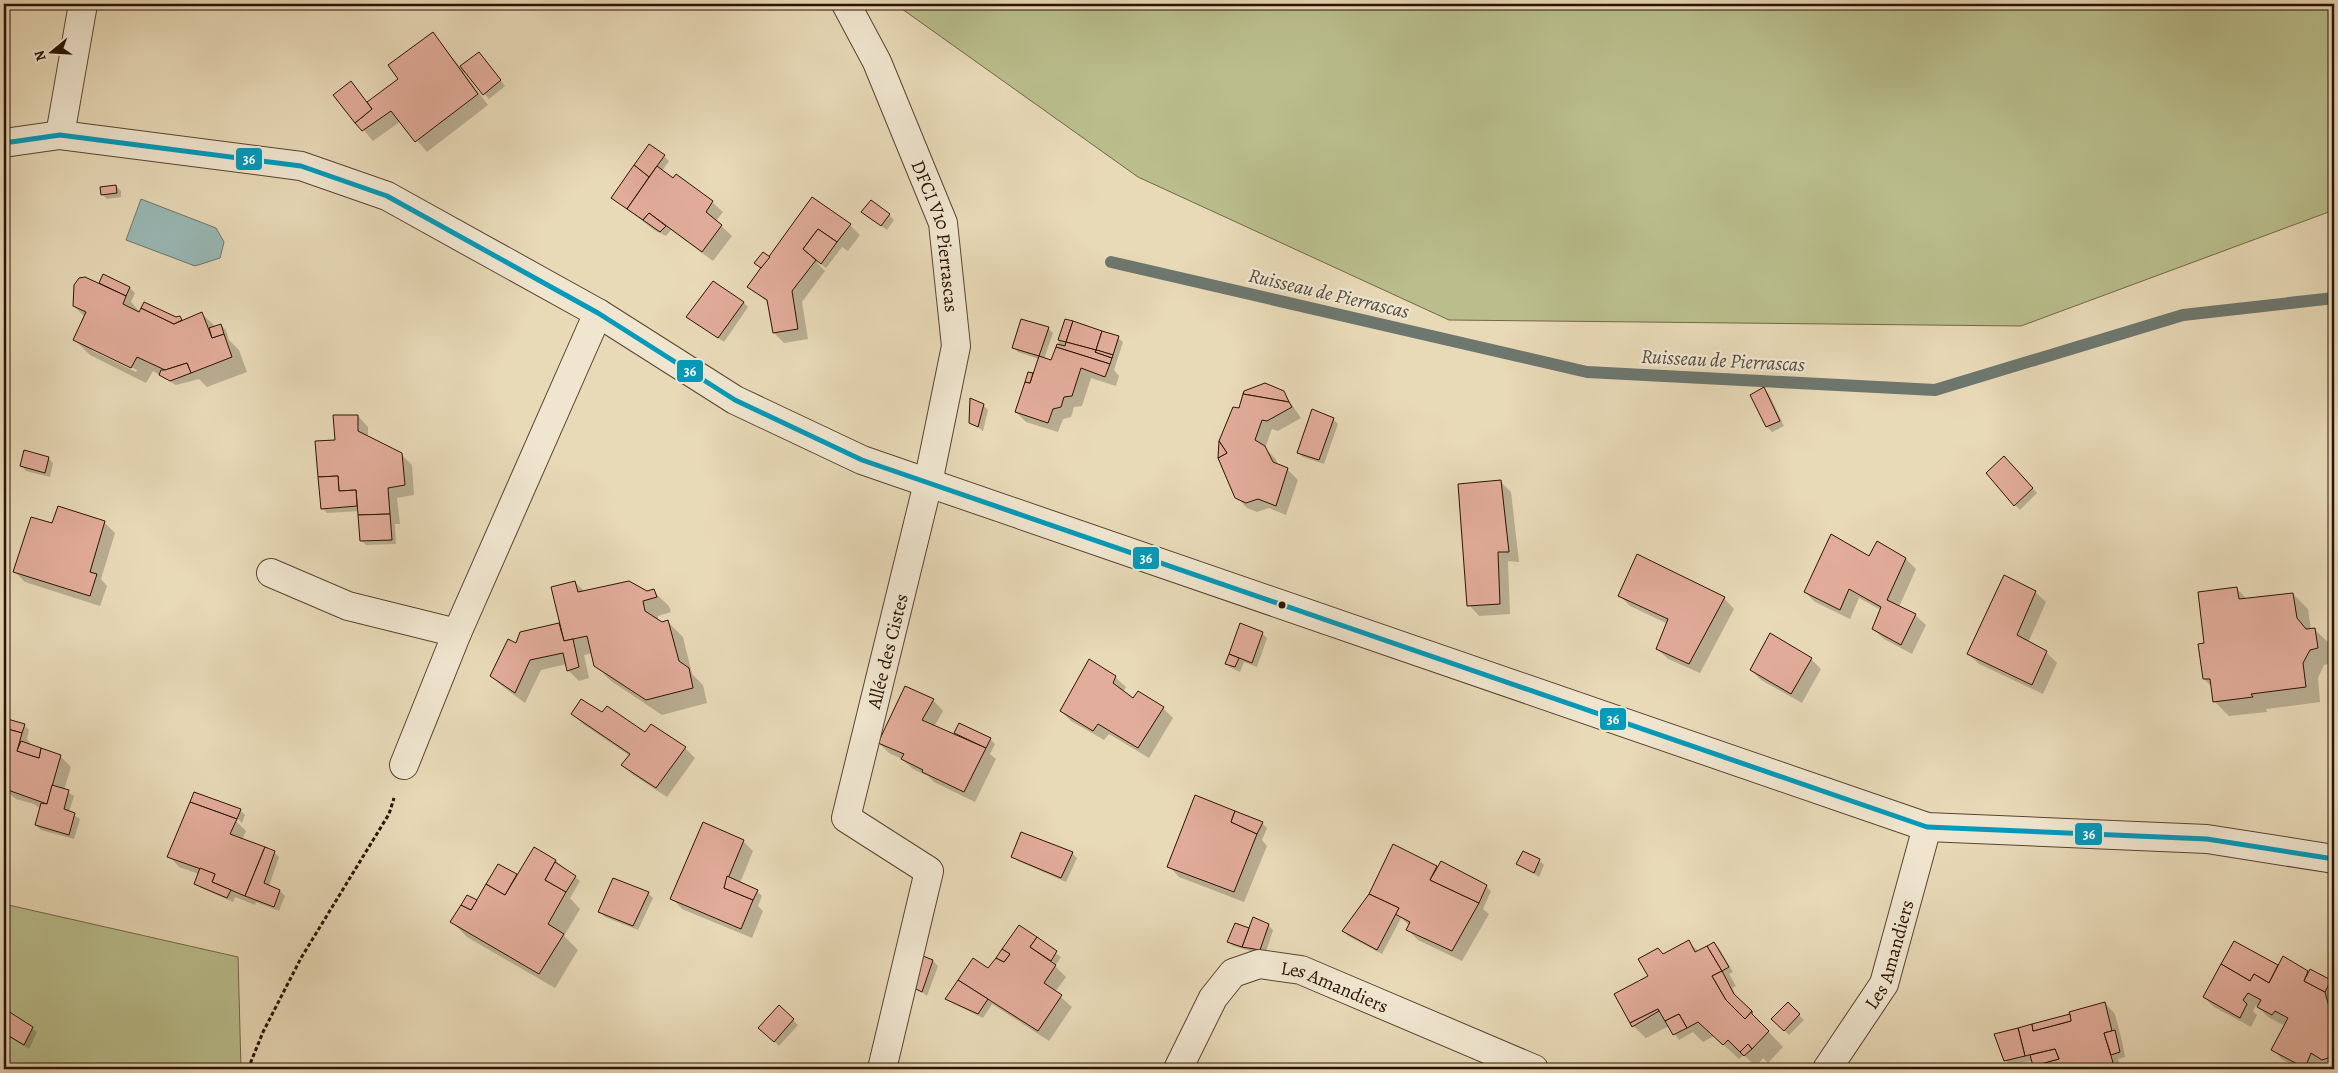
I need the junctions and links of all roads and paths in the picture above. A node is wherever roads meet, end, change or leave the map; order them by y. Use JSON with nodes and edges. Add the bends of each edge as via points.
{"nodes":[{"id":1,"x":83,"y":4,"type":"edge"},
{"id":2,"x":838,"y":4,"type":"edge"},
{"id":3,"x":846,"y":4,"type":"edge"},
{"id":4,"x":861,"y":34,"type":"junction"},
{"id":5,"x":60,"y":135,"type":"junction"},
{"id":6,"x":4,"y":143,"type":"edge"},
{"id":7,"x":598,"y":313,"type":"junction"},
{"id":8,"x":928,"y":483,"type":"junction"},
{"id":9,"x":270,"y":573,"type":"dead end"},
{"id":10,"x":457,"y":633,"type":"junction"},
{"id":11,"x":404,"y":765,"type":"joint"},
{"id":12,"x":1926,"y":828,"type":"junction"},
{"id":13,"x":2334,"y":859,"type":"edge"},
{"id":14,"x":248,"y":1069,"type":"edge"},
{"id":15,"x":882,"y":1069,"type":"edge"},
{"id":16,"x":1178,"y":1069,"type":"edge"},
{"id":17,"x":1534,"y":1069,"type":"edge"},
{"id":18,"x":1827,"y":1069,"type":"edge"}],
"edges":[{"from":1,"to":5,"type":"street"},
{"from":2,"to":4,"type":"street"},
{"from":3,"to":4,"type":"street","name":"DFCI V10 Pierrascas"},
{"from":4,"to":8,"type":"street","name":"DFCI V10 Pierrascas","via":[[877,62],[943,223],[956,346]]},
{"from":5,"to":6,"type":"street"},
{"from":5,"to":7,"type":"street","via":[[301,166],[387,196]]},
{"from":7,"to":8,"type":"street","via":[[735,400],[862,460]]},
{"from":7,"to":10,"type":"street"},
{"from":8,"to":12,"type":"street"},
{"from":8,"to":15,"type":"street","name":"Allée des Cistes","via":[[846,818],[929,871]]},
{"from":9,"to":10,"type":"street","via":[[348,606]]},
{"from":10,"to":11,"type":"street"},
{"from":11,"to":14,"type":"path","via":[[389,814],[301,958]]},
{"from":12,"to":13,"type":"street","via":[[2207,839]]},
{"from":12,"to":18,"type":"street","name":"Les Amandiers","via":[[1884,984]]},
{"from":16,"to":17,"type":"street","name":"Les Amandiers","via":[[1213,998],[1233,973],[1259,964],[1301,970]]}]}
